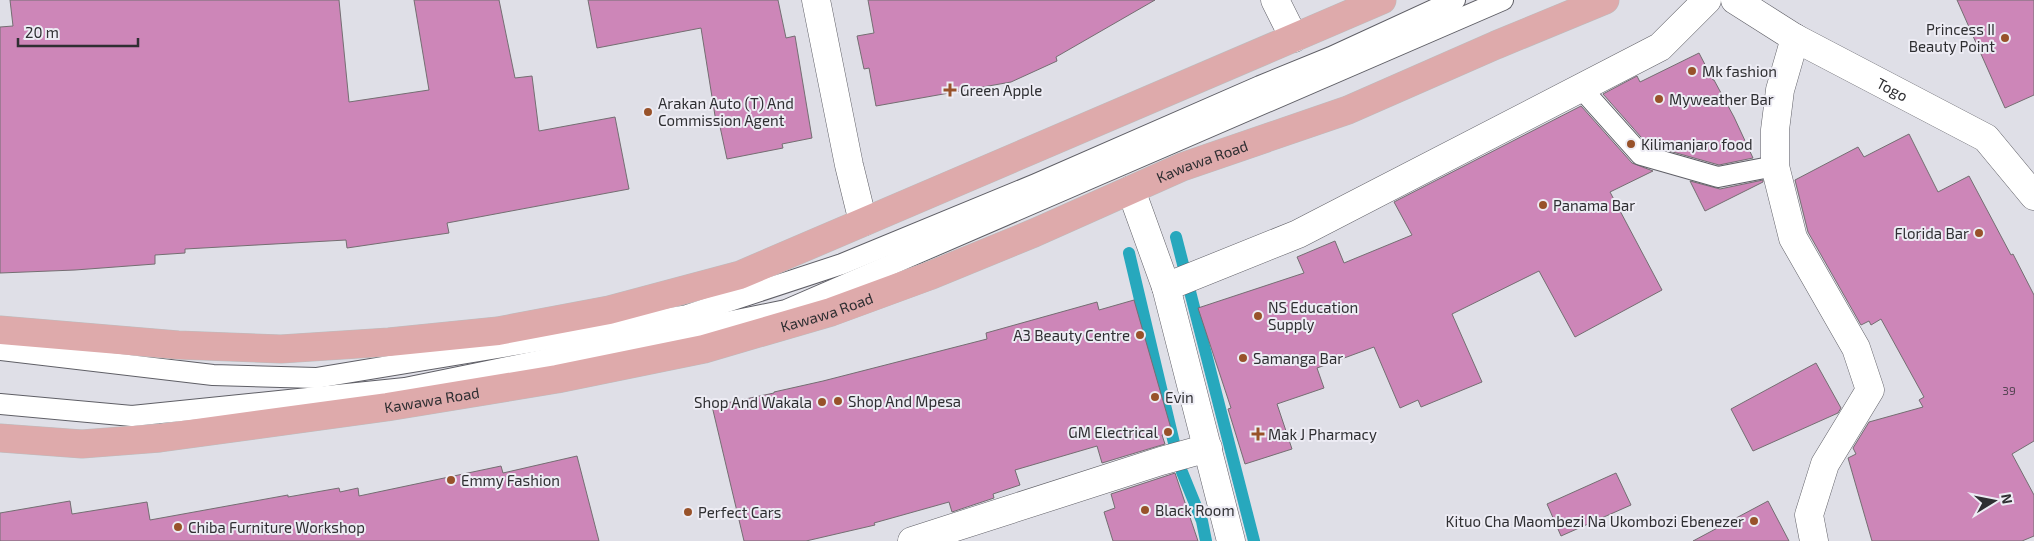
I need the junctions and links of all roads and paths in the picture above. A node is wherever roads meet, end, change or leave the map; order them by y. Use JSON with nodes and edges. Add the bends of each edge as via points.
{"nodes":[{"id":1,"x":816,"y":0,"type":"edge"},
{"id":2,"x":1275,"y":0,"type":"edge"},
{"id":3,"x":1382,"y":0,"type":"edge"},
{"id":4,"x":1455,"y":0,"type":"edge"},
{"id":5,"x":1503,"y":0,"type":"edge"},
{"id":6,"x":1605,"y":0,"type":"edge"},
{"id":7,"x":1707,"y":0,"type":"edge"},
{"id":8,"x":1735,"y":0,"type":"edge"},
{"id":9,"x":1294,"y":38,"type":"junction"},
{"id":10,"x":1796,"y":38,"type":"junction"},
{"id":11,"x":1581,"y":88,"type":"junction"},
{"id":12,"x":1775,"y":166,"type":"junction"},
{"id":13,"x":1131,"y":190,"type":"junction"},
{"id":14,"x":2034,"y":196,"type":"edge"},
{"id":15,"x":863,"y":222,"type":"junction"},
{"id":16,"x":1166,"y":287,"type":"junction"},
{"id":17,"x":0,"y":330,"type":"edge"},
{"id":18,"x":0,"y":350,"type":"edge"},
{"id":19,"x":0,"y":404,"type":"edge"},
{"id":20,"x":0,"y":438,"type":"edge"},
{"id":21,"x":1208,"y":448,"type":"junction"},
{"id":22,"x":912,"y":541,"type":"edge"},
{"id":23,"x":1231,"y":541,"type":"edge"},
{"id":24,"x":1814,"y":541,"type":"edge"}],
"edges":[{"from":1,"to":15,"type":"street"},
{"from":2,"to":9,"type":"street"},
{"from":3,"to":9,"type":"main road"},
{"from":4,"to":18,"type":"lane","via":[[1036,184],[859,256],[687,315],[316,378],[213,375]]},
{"from":5,"to":19,"type":"lane","name":"Kawawa Road","via":[[786,310],[405,388],[132,416]]},
{"from":6,"to":13,"type":"main road","name":"Kawawa Road","via":[[1348,110],[1182,167]]},
{"from":7,"to":11,"type":"street","via":[[1660,47]]},
{"from":8,"to":10,"type":"street","name":"Togo"},
{"from":9,"to":15,"type":"main road"},
{"from":10,"to":12,"type":"street","via":[[1780,90]]},
{"from":10,"to":14,"type":"street","name":"Togo","via":[[1986,138]]},
{"from":11,"to":12,"type":"lane","via":[[1641,155],[1718,177]]},
{"from":11,"to":16,"type":"street","via":[[1298,234]]},
{"from":12,"to":24,"type":"street","via":[[1793,238],[1856,348],[1870,390],[1825,464],[1809,515]]},
{"from":13,"to":16,"type":"street"},
{"from":13,"to":20,"type":"main road","name":"Kawawa Road","via":[[920,279],[831,312],[704,349],[397,406],[160,438],[82,444]]},
{"from":15,"to":17,"type":"main road","via":[[740,275],[609,310],[498,331],[281,349],[178,345]]},
{"from":16,"to":21,"type":"street"},
{"from":21,"to":22,"type":"street"},
{"from":21,"to":23,"type":"street"}]}
